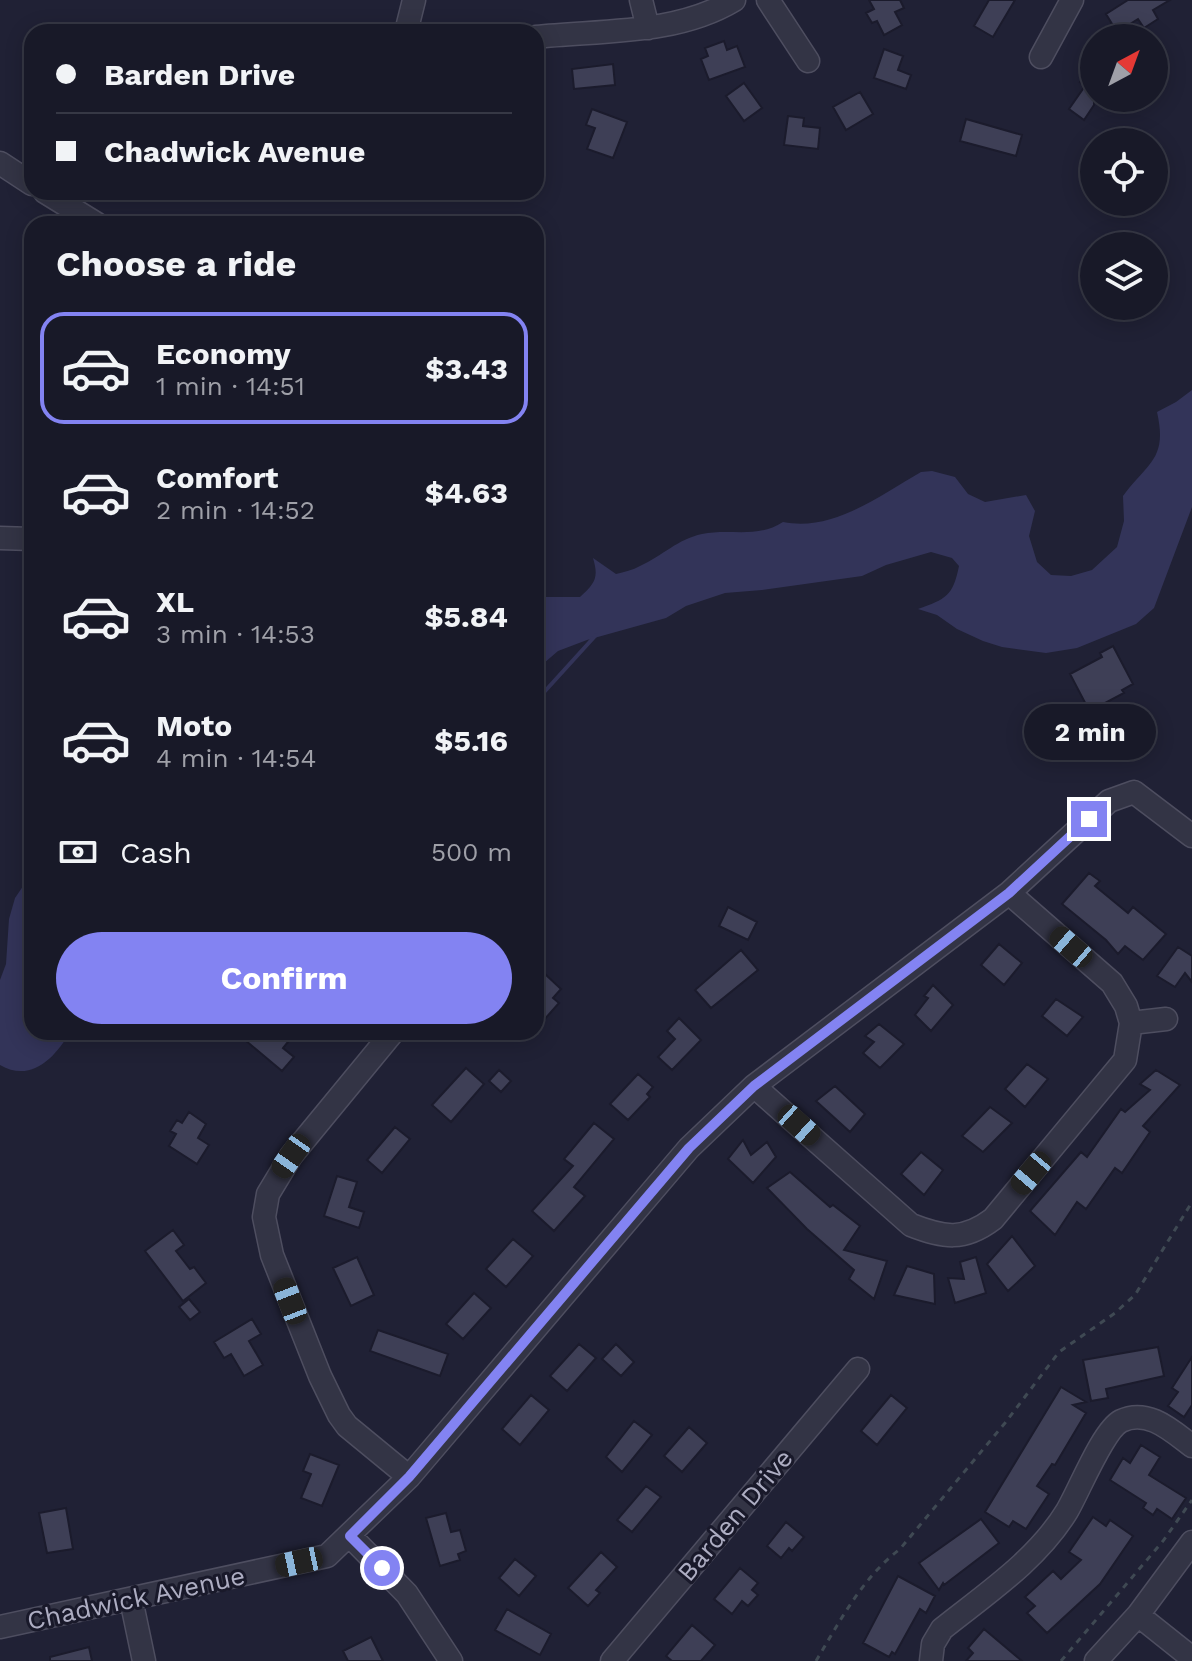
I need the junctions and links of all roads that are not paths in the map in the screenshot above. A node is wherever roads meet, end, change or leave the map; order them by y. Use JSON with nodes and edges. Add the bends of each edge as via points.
{"nodes":[{"id":1,"x":414,"y":0,"type":"edge"},
{"id":2,"x":641,"y":0,"type":"edge"},
{"id":3,"x":734,"y":0,"type":"edge"},
{"id":4,"x":768,"y":0,"type":"edge"},
{"id":5,"x":1072,"y":0,"type":"edge"},
{"id":6,"x":408,"y":24,"type":"edge"},
{"id":7,"x":648,"y":28,"type":"junction"},
{"id":8,"x":544,"y":36,"type":"edge"},
{"id":9,"x":1041,"y":57,"type":"dead end"},
{"id":10,"x":808,"y":61,"type":"dead end"},
{"id":11,"x":0,"y":163,"type":"edge"},
{"id":12,"x":24,"y":179,"type":"edge"},
{"id":13,"x":58,"y":200,"type":"edge"},
{"id":14,"x":84,"y":216,"type":"edge"},
{"id":15,"x":0,"y":538,"type":"edge"},
{"id":16,"x":24,"y":539,"type":"edge"},
{"id":17,"x":1192,"y":836,"type":"edge"},
{"id":18,"x":1009,"y":893,"type":"junction"},
{"id":19,"x":1166,"y":1019,"type":"dead end"},
{"id":20,"x":1131,"y":1023,"type":"junction"},
{"id":21,"x":386,"y":1040,"type":"edge"},
{"id":22,"x":754,"y":1086,"type":"junction"},
{"id":23,"x":858,"y":1369,"type":"dead end"},
{"id":24,"x":1192,"y":1446,"type":"edge"},
{"id":25,"x":409,"y":1477,"type":"junction"},
{"id":26,"x":350,"y":1536,"type":"junction"},
{"id":27,"x":1192,"y":1542,"type":"edge"},
{"id":28,"x":131,"y":1599,"type":"junction"},
{"id":29,"x":1138,"y":1615,"type":"junction"},
{"id":30,"x":0,"y":1627,"type":"edge"},
{"id":31,"x":1192,"y":1658,"type":"edge"},
{"id":32,"x":144,"y":1661,"type":"edge"},
{"id":33,"x":451,"y":1661,"type":"edge"},
{"id":34,"x":612,"y":1661,"type":"edge"},
{"id":35,"x":931,"y":1661,"type":"edge"},
{"id":36,"x":1096,"y":1661,"type":"edge"}],
"edges":[{"from":1,"to":6,"type":"street"},
{"from":2,"to":7,"type":"street"},
{"from":3,"to":7,"type":"street","via":[[693,19]]},
{"from":4,"to":10,"type":"street"},
{"from":5,"to":9,"type":"street"},
{"from":7,"to":8,"type":"street"},
{"from":11,"to":12,"type":"street"},
{"from":13,"to":14,"type":"street"},
{"from":15,"to":16,"type":"street"},
{"from":17,"to":18,"type":"street","name":"Chadwick Avenue","via":[[1134,792],[1109,801]]},
{"from":18,"to":20,"type":"street","via":[[1112,983]]},
{"from":18,"to":22,"type":"street","name":"Chadwick Avenue"},
{"from":19,"to":20,"type":"street"},
{"from":20,"to":22,"type":"street","via":[[1125,1060],[993,1219],[976,1232],[951,1236],[911,1225]]},
{"from":21,"to":25,"type":"street","via":[[291,1156],[271,1186],[264,1217],[272,1255],[339,1415]]},
{"from":22,"to":25,"type":"street","name":"Chadwick Avenue","via":[[689,1148]]},
{"from":23,"to":34,"type":"street","name":"Barden Drive"},
{"from":24,"to":35,"type":"street","via":[[1159,1422],[1140,1417],[1119,1422],[1041,1546],[942,1629]]},
{"from":25,"to":26,"type":"street","name":"Chadwick Avenue"},
{"from":26,"to":28,"type":"street","name":"Chadwick Avenue","via":[[327,1556]]},
{"from":26,"to":33,"type":"street","via":[[407,1594]]},
{"from":27,"to":29,"type":"street"},
{"from":28,"to":30,"type":"street","name":"Chadwick Avenue"},
{"from":28,"to":32,"type":"street"},
{"from":29,"to":31,"type":"street"},
{"from":29,"to":36,"type":"street"}]}
